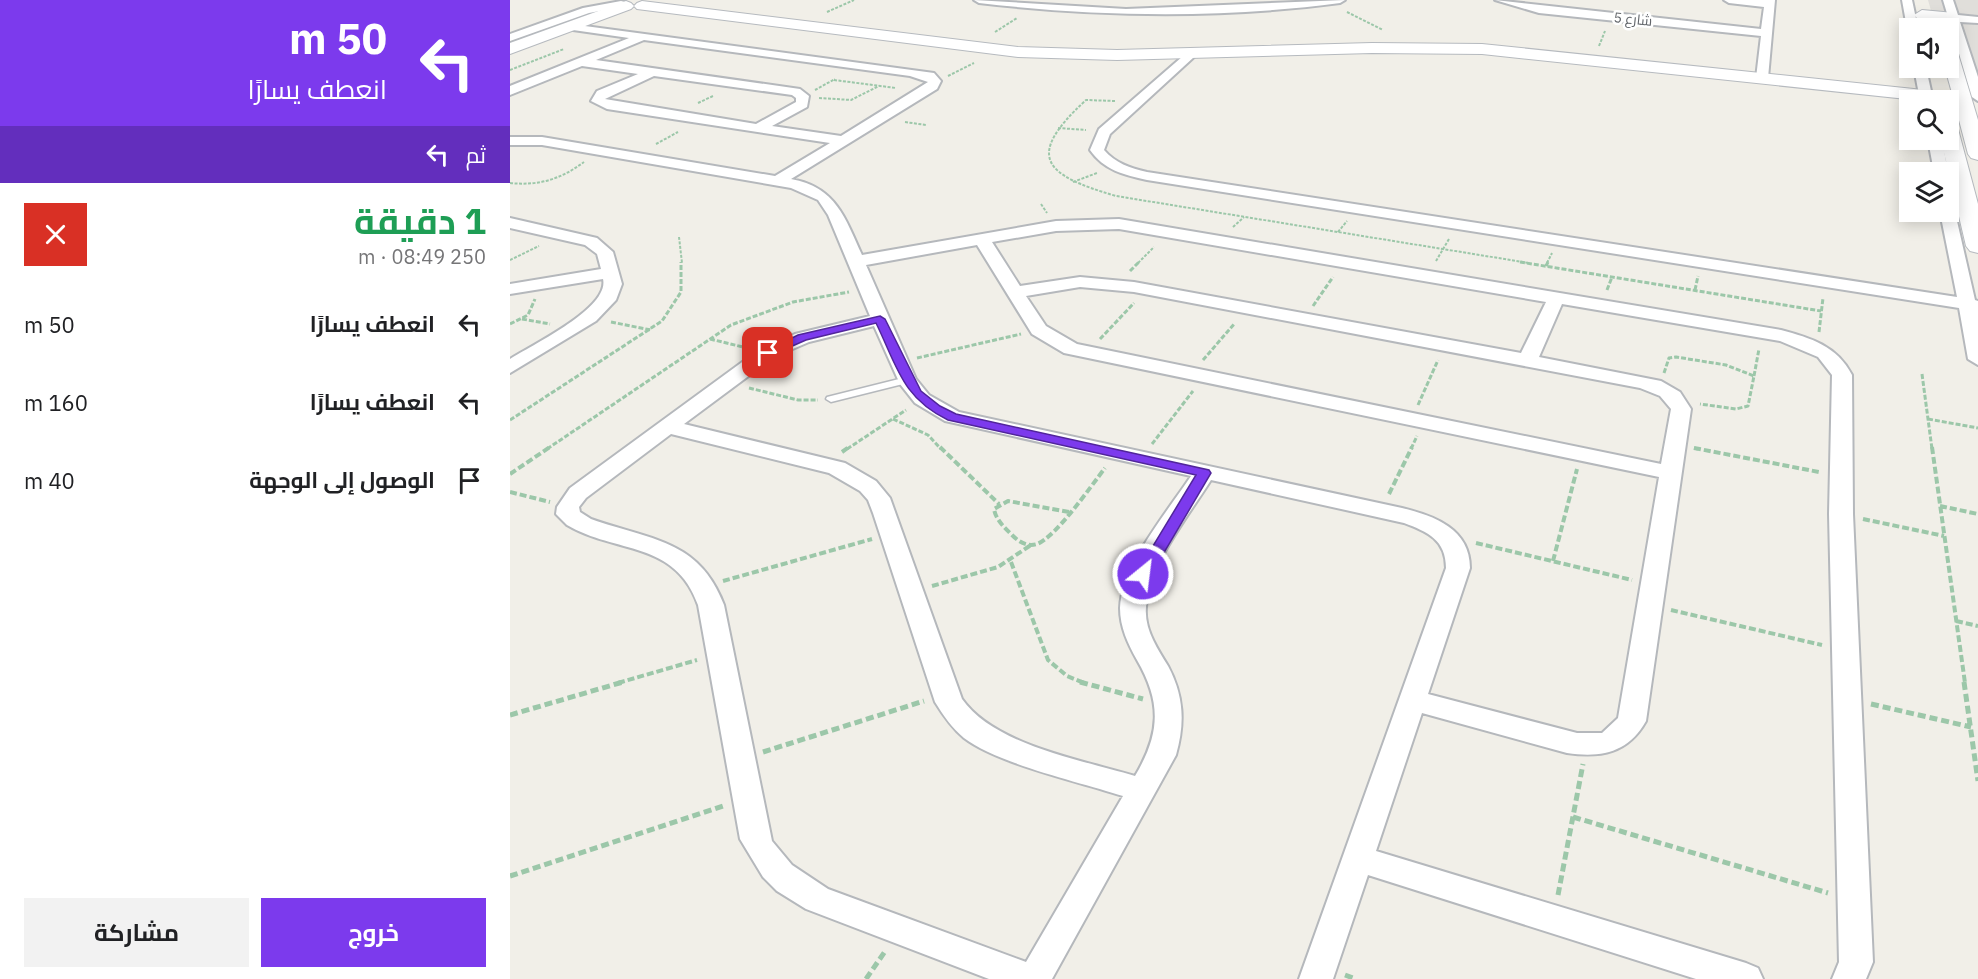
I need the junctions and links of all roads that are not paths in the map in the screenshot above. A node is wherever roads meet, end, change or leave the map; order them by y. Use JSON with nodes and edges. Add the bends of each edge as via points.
{"nodes":[{"id":1,"x":601,"y":0,"type":"edge"},
{"id":2,"x":979,"y":0,"type":"edge"},
{"id":3,"x":1340,"y":0,"type":"edge"},
{"id":4,"x":1500,"y":0,"type":"edge"},
{"id":5,"x":1729,"y":0,"type":"edge"},
{"id":6,"x":1907,"y":0,"type":"edge"},
{"id":7,"x":1935,"y":0,"type":"edge"},
{"id":8,"x":1948,"y":0,"type":"edge"},
{"id":9,"x":1770,"y":2,"type":"edge"},
{"id":10,"x":635,"y":3,"type":"edge"},
{"id":11,"x":1911,"y":18,"type":"edge"},
{"id":12,"x":1944,"y":18,"type":"edge"},
{"id":13,"x":1946,"y":18,"type":"edge"},
{"id":14,"x":1978,"y":20,"type":"edge"},
{"id":15,"x":1959,"y":21,"type":"edge"},
{"id":16,"x":570,"y":27,"type":"junction"},
{"id":17,"x":1767,"y":33,"type":"junction"},
{"id":18,"x":645,"y":36,"type":"junction"},
{"id":19,"x":510,"y":38,"type":"edge"},
{"id":20,"x":510,"y":49,"type":"edge"},
{"id":21,"x":1190,"y":54,"type":"junction"},
{"id":22,"x":582,"y":62,"type":"junction"},
{"id":23,"x":1959,"y":67,"type":"edge"},
{"id":24,"x":652,"y":72,"type":"junction"},
{"id":25,"x":1762,"y":74,"type":"junction"},
{"id":26,"x":1959,"y":75,"type":"edge"},
{"id":27,"x":510,"y":91,"type":"edge"},
{"id":28,"x":1899,"y":91,"type":"edge"},
{"id":29,"x":1967,"y":96,"type":"edge"},
{"id":30,"x":758,"y":128,"type":"junction"},
{"id":31,"x":510,"y":141,"type":"edge"},
{"id":32,"x":843,"y":141,"type":"junction"},
{"id":33,"x":1953,"y":150,"type":"edge"},
{"id":34,"x":1978,"y":154,"type":"edge"},
{"id":35,"x":777,"y":181,"type":"junction"},
{"id":36,"x":1951,"y":222,"type":"edge"},
{"id":37,"x":510,"y":223,"type":"edge"},
{"id":38,"x":982,"y":240,"type":"junction"},
{"id":39,"x":1978,"y":246,"type":"edge"},
{"id":40,"x":858,"y":261,"type":"junction"},
{"id":41,"x":611,"y":272,"type":"junction"},
{"id":42,"x":510,"y":289,"type":"edge"},
{"id":43,"x":1015,"y":292,"type":"junction"},
{"id":44,"x":1556,"y":299,"type":"junction"},
{"id":45,"x":1972,"y":306,"type":"edge"},
{"id":46,"x":880,"y":319,"type":"junction"},
{"id":47,"x":1978,"y":359,"type":"edge"},
{"id":48,"x":1527,"y":361,"type":"junction"},
{"id":49,"x":510,"y":367,"type":"edge"},
{"id":50,"x":903,"y":371,"type":"junction"},
{"id":51,"x":831,"y":399,"type":"road end"},
{"id":52,"x":665,"y":426,"type":"junction"},
{"id":53,"x":1204,"y":473,"type":"junction"},
{"id":54,"x":1671,"y":473,"type":"junction"},
{"id":55,"x":1412,"y":700,"type":"junction"},
{"id":56,"x":1142,"y":790,"type":"junction"},
{"id":57,"x":1358,"y":859,"type":"junction"},
{"id":58,"x":1032,"y":979,"type":"edge"},
{"id":59,"x":1316,"y":979,"type":"edge"},
{"id":60,"x":1746,"y":979,"type":"edge"},
{"id":61,"x":1849,"y":979,"type":"edge"}],
"edges":[{"from":1,"to":10,"type":"street"},
{"from":2,"to":3,"type":"street","via":[[1126,12],[1288,7]]},
{"from":4,"to":17,"type":"street","name":"شارع 5","via":[[1539,10]]},
{"from":5,"to":9,"type":"street"},
{"from":6,"to":11,"type":"street"},
{"from":7,"to":12,"type":"street"},
{"from":8,"to":13,"type":"street"},
{"from":9,"to":17,"type":"street"},
{"from":10,"to":16,"type":"street"},
{"from":10,"to":19,"type":"street","via":[[587,10]]},
{"from":10,"to":21,"type":"street","via":[[996,50],[1084,55]]},
{"from":10,"to":25,"type":"street","via":[[983,42],[1074,48],[1175,49],[1404,41],[1539,46]]},
{"from":14,"to":15,"type":"street"},
{"from":16,"to":18,"type":"street"},
{"from":16,"to":20,"type":"street"},
{"from":17,"to":25,"type":"street"},
{"from":18,"to":22,"type":"street"},
{"from":18,"to":32,"type":"street","via":[[933,78],[933,86]]},
{"from":21,"to":25,"type":"street","via":[[1482,49]]},
{"from":21,"to":45,"type":"street","via":[[1104,132],[1097,150],[1102,158],[1147,176]]},
{"from":22,"to":24,"type":"street"},
{"from":22,"to":27,"type":"street"},
{"from":23,"to":29,"type":"street"},
{"from":24,"to":30,"type":"street","via":[[803,96],[802,104]]},
{"from":24,"to":30,"type":"street","via":[[602,94],[598,101]]},
{"from":25,"to":28,"type":"street"},
{"from":26,"to":29,"type":"street"},
{"from":29,"to":34,"type":"street"},
{"from":30,"to":32,"type":"street"},
{"from":31,"to":35,"type":"street","via":[[542,141]]},
{"from":32,"to":35,"type":"street"},
{"from":33,"to":39,"type":"street"},
{"from":35,"to":40,"type":"street","via":[[795,184],[823,197]]},
{"from":36,"to":45,"type":"street"},
{"from":37,"to":41,"type":"street","via":[[591,241],[605,252]]},
{"from":38,"to":40,"type":"street"},
{"from":38,"to":43,"type":"street"},
{"from":38,"to":44,"type":"street","via":[[1077,224],[1119,224]]},
{"from":40,"to":46,"type":"street"},
{"from":41,"to":42,"type":"street"},
{"from":41,"to":49,"type":"street","via":[[611,291],[590,317]]},
{"from":43,"to":48,"type":"street","via":[[1071,283],[1116,284]]},
{"from":43,"to":54,"type":"street","via":[[1039,330],[1058,343],[1087,352]]},
{"from":44,"to":48,"type":"street"},
{"from":44,"to":61,"type":"street","via":[[1799,341],[1817,348],[1839,366],[1857,962]]},
{"from":45,"to":47,"type":"street"},
{"from":46,"to":50,"type":"street"},
{"from":46,"to":52,"type":"street","via":[[802,338],[768,353]]},
{"from":48,"to":54,"type":"street","via":[[1659,388],[1678,401],[1681,409]]},
{"from":50,"to":51,"type":"lane"},
{"from":50,"to":53,"type":"street","via":[[922,399],[952,417]]},
{"from":52,"to":56,"type":"street","via":[[824,464],[868,486],[879,498],[946,694],[958,717],[988,740]]},
{"from":52,"to":58,"type":"street","via":[[578,493],[568,507],[568,514],[582,524],[663,548],[677,556],[705,586],[755,839],[768,864],[789,884],[817,899]]},
{"from":53,"to":55,"type":"street","via":[[1422,521],[1450,537],[1457,547],[1458,568]]},
{"from":53,"to":56,"type":"street","via":[[1150,561],[1133,604],[1136,636],[1164,686],[1169,706],[1169,731],[1162,755]]},
{"from":54,"to":55,"type":"street","via":[[1632,721],[1624,735],[1608,743],[1587,745]]},
{"from":55,"to":57,"type":"street"},
{"from":56,"to":58,"type":"street"},
{"from":57,"to":59,"type":"street"},
{"from":57,"to":60,"type":"street"}]}
